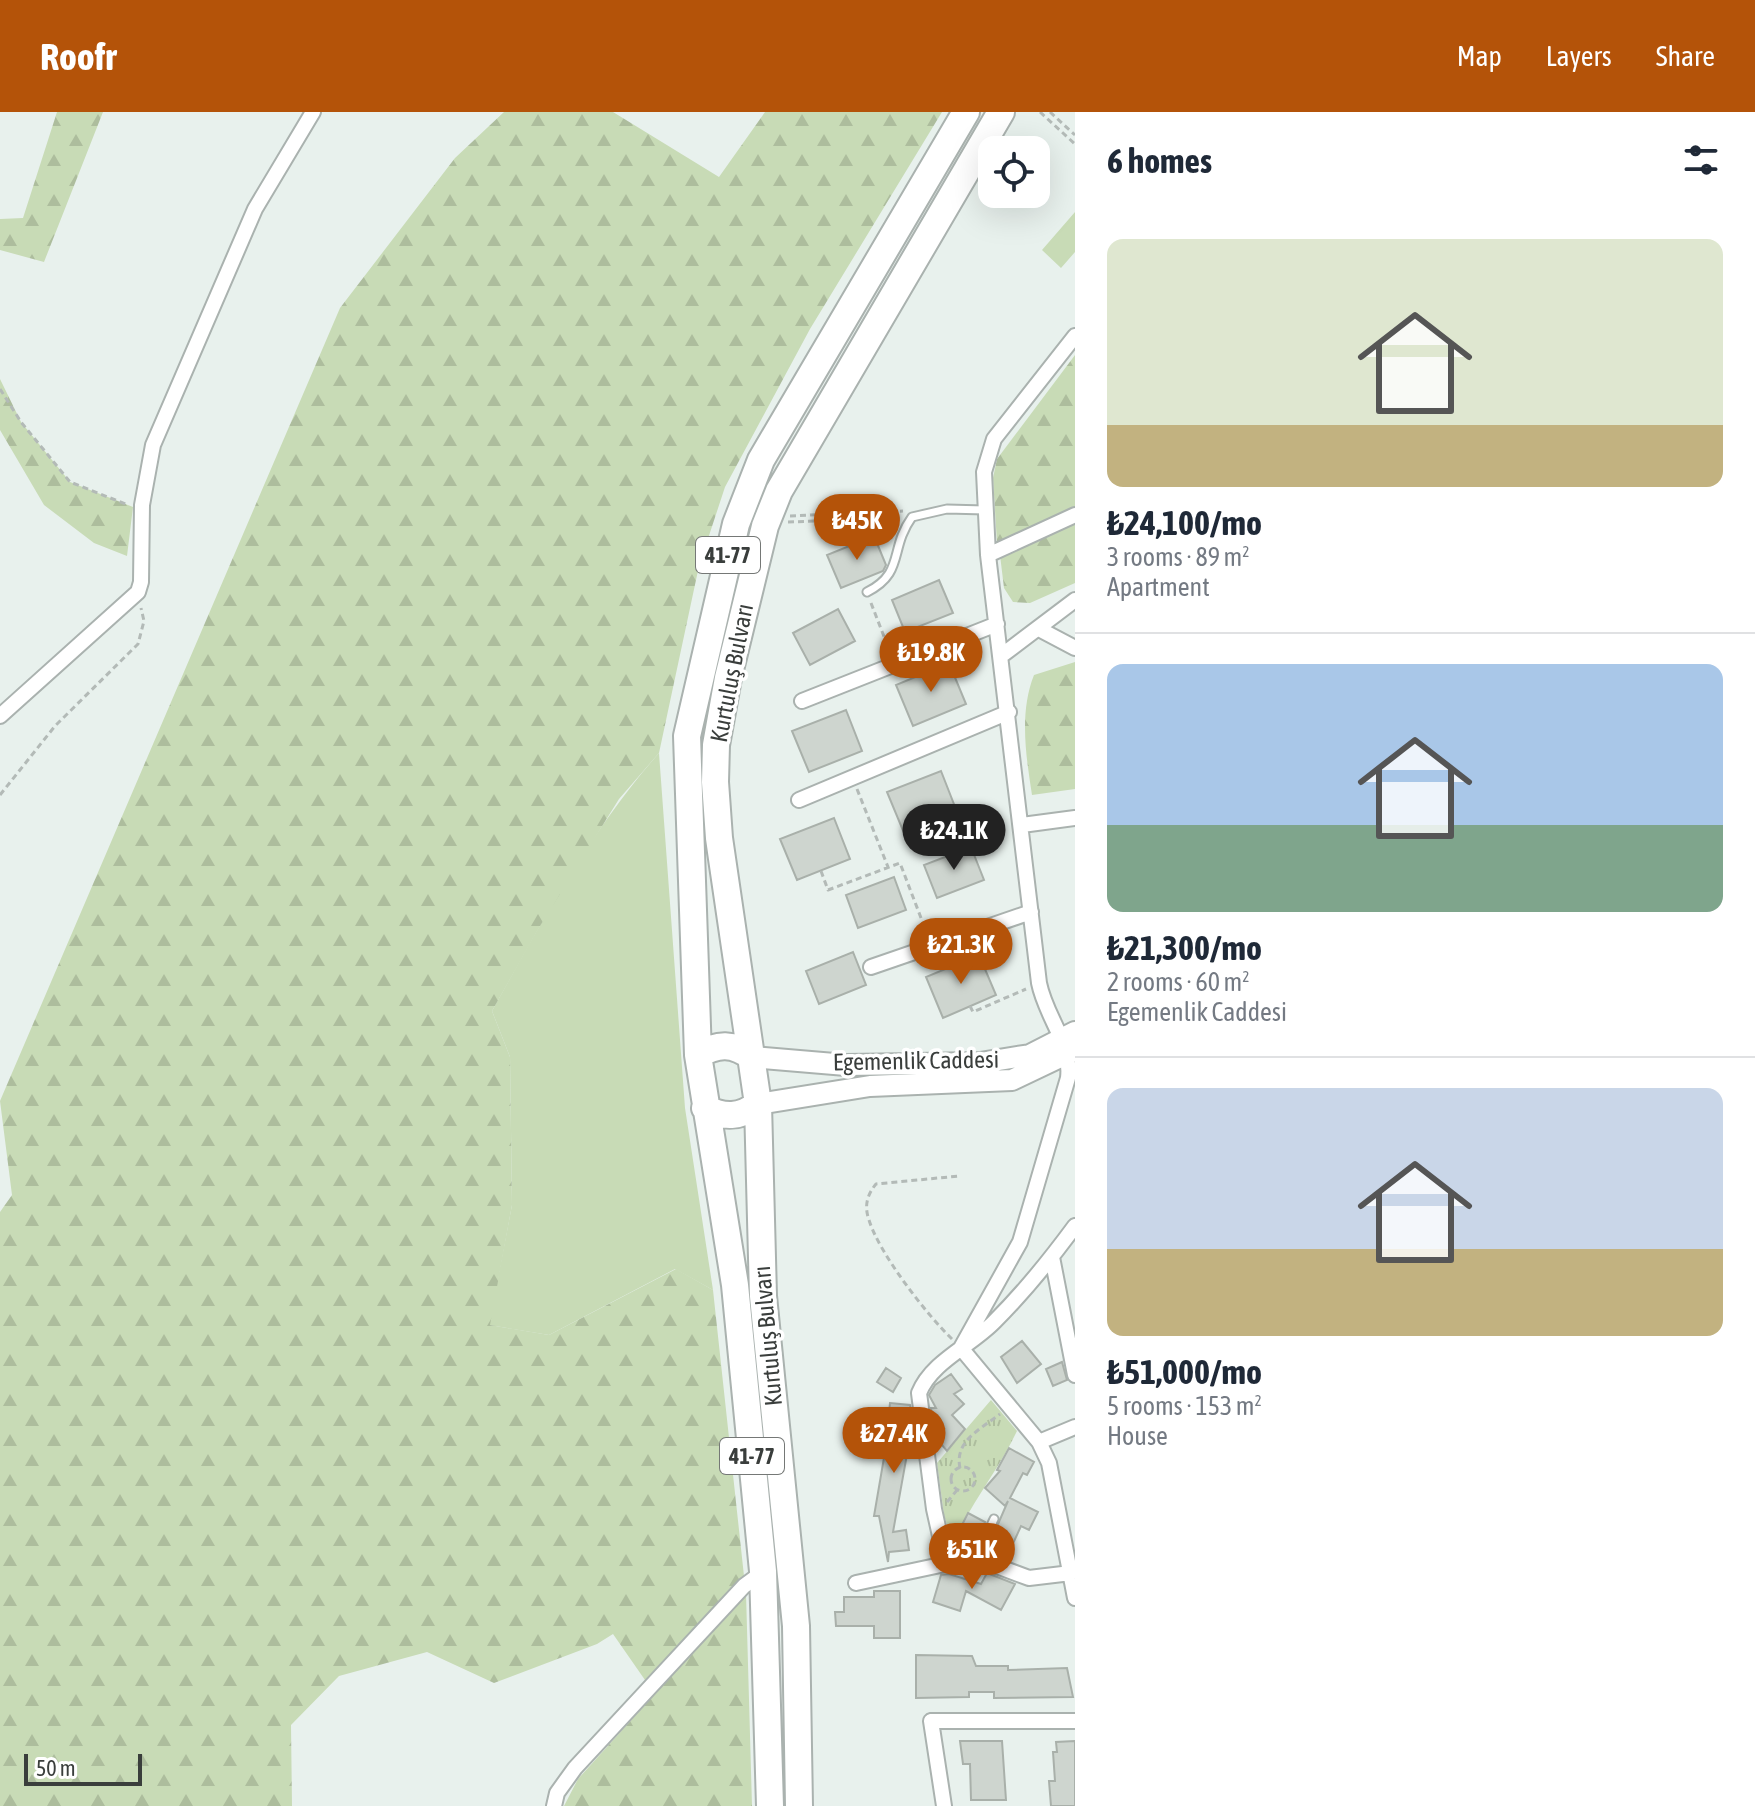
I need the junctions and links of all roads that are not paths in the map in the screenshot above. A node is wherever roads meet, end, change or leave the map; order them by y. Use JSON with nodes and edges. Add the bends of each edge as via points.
{"nodes":[{"id":1,"x":313,"y":112,"type":"edge"},
{"id":2,"x":966,"y":112,"type":"edge"},
{"id":3,"x":1001,"y":112,"type":"edge"},
{"id":4,"x":1075,"y":336,"type":"edge"},
{"id":5,"x":985,"y":510,"type":"junction"},
{"id":6,"x":1075,"y":515,"type":"edge"},
{"id":7,"x":988,"y":555,"type":"junction"},
{"id":8,"x":867,"y":592,"type":"road end"},
{"id":9,"x":1075,"y":600,"type":"edge"},
{"id":10,"x":997,"y":624,"type":"junction"},
{"id":11,"x":1039,"y":629,"type":"junction"},
{"id":12,"x":1075,"y":648,"type":"edge"},
{"id":13,"x":1001,"y":656,"type":"junction"},
{"id":14,"x":802,"y":701,"type":"dead end"},
{"id":15,"x":1009,"y":712,"type":"junction"},
{"id":16,"x":0,"y":716,"type":"edge"},
{"id":17,"x":799,"y":800,"type":"dead end"},
{"id":18,"x":1075,"y":818,"type":"edge"},
{"id":19,"x":1022,"y":825,"type":"junction"},
{"id":20,"x":1031,"y":912,"type":"junction"},
{"id":21,"x":871,"y":967,"type":"dead end"},
{"id":22,"x":1070,"y":1044,"type":"edge"},
{"id":23,"x":698,"y":1055,"type":"junction"},
{"id":24,"x":752,"y":1057,"type":"junction"},
{"id":25,"x":758,"y":1104,"type":"junction"},
{"id":26,"x":705,"y":1108,"type":"junction"},
{"id":27,"x":1075,"y":1226,"type":"edge"},
{"id":28,"x":1052,"y":1257,"type":"junction"},
{"id":29,"x":961,"y":1348,"type":"junction"},
{"id":30,"x":1075,"y":1375,"type":"edge"},
{"id":31,"x":1075,"y":1427,"type":"edge"},
{"id":32,"x":1039,"y":1442,"type":"junction"},
{"id":33,"x":994,"y":1519,"type":"dead end"},
{"id":34,"x":1070,"y":1536,"type":"edge"},
{"id":35,"x":975,"y":1560,"type":"junction"},
{"id":36,"x":946,"y":1563,"type":"junction"},
{"id":37,"x":763,"y":1571,"type":"junction"},
{"id":38,"x":1071,"y":1573,"type":"junction"},
{"id":39,"x":856,"y":1583,"type":"dead end"},
{"id":40,"x":1075,"y":1598,"type":"edge"},
{"id":41,"x":1075,"y":1721,"type":"edge"},
{"id":42,"x":554,"y":1806,"type":"edge"},
{"id":43,"x":770,"y":1806,"type":"edge"},
{"id":44,"x":799,"y":1806,"type":"edge"},
{"id":45,"x":944,"y":1806,"type":"edge"}],
"edges":[{"from":1,"to":16,"type":"street","via":[[255,209],[153,445],[142,512],[138,592]]},
{"from":2,"to":23,"type":"highway","name":"Kurtuluş Bulvarı","number":"41-77","via":[[783,420],[736,524],[687,736]]},
{"from":3,"to":24,"type":"highway","name":"Kurtuluş Bulvarı","number":"41-77","via":[[796,459],[765,526],[720,713],[715,782]]},
{"from":4,"to":5,"type":"street","via":[[989,448]]},
{"from":5,"to":7,"type":"street"},
{"from":5,"to":8,"type":"lane","via":[[913,514],[889,578]]},
{"from":6,"to":7,"type":"street"},
{"from":7,"to":10,"type":"street"},
{"from":9,"to":11,"type":"street"},
{"from":10,"to":13,"type":"street"},
{"from":10,"to":14,"type":"street"},
{"from":11,"to":12,"type":"street"},
{"from":11,"to":13,"type":"street"},
{"from":13,"to":15,"type":"street"},
{"from":15,"to":17,"type":"street"},
{"from":15,"to":19,"type":"street"},
{"from":18,"to":19,"type":"street"},
{"from":19,"to":20,"type":"street"},
{"from":20,"to":21,"type":"street"},
{"from":20,"to":22,"type":"street","via":[[1039,983],[1049,1015]]},
{"from":22,"to":24,"type":"main road","name":"Egemenlik Caddesi","via":[[980,1063],[846,1065]]},
{"from":22,"to":25,"type":"main road","name":"Egemenlik Caddesi","via":[[1012,1080],[870,1086]]},
{"from":22,"to":29,"type":"street","via":[[1066,1088],[1020,1242]]},
{"from":23,"to":24,"type":"highway","via":[[729,1046]]},
{"from":23,"to":26,"type":"highway"},
{"from":24,"to":25,"type":"highway"},
{"from":25,"to":26,"type":"highway","via":[[729,1116]]},
{"from":25,"to":44,"type":"highway","name":"Kurtuluş Bulvarı","number":"41-77","via":[[763,1296],[796,1626]]},
{"from":26,"to":37,"type":"highway","name":"Kurtuluş Bulvarı","number":"41-77","via":[[735,1285]]},
{"from":27,"to":28,"type":"street"},
{"from":28,"to":29,"type":"street","via":[[994,1323]]},
{"from":28,"to":30,"type":"street"},
{"from":29,"to":32,"type":"street"},
{"from":29,"to":36,"type":"street","via":[[919,1393]]},
{"from":31,"to":32,"type":"street"},
{"from":32,"to":34,"type":"street"},
{"from":33,"to":35,"type":"lane"},
{"from":34,"to":38,"type":"street"},
{"from":35,"to":36,"type":"street"},
{"from":35,"to":38,"type":"street","via":[[1029,1578]]},
{"from":36,"to":39,"type":"street"},
{"from":37,"to":42,"type":"street","via":[[575,1768]]},
{"from":37,"to":43,"type":"highway","name":"Kurtuluş Bulvarı","number":"41-77"},
{"from":38,"to":40,"type":"street"},
{"from":41,"to":45,"type":"street","via":[[931,1721]]}]}
